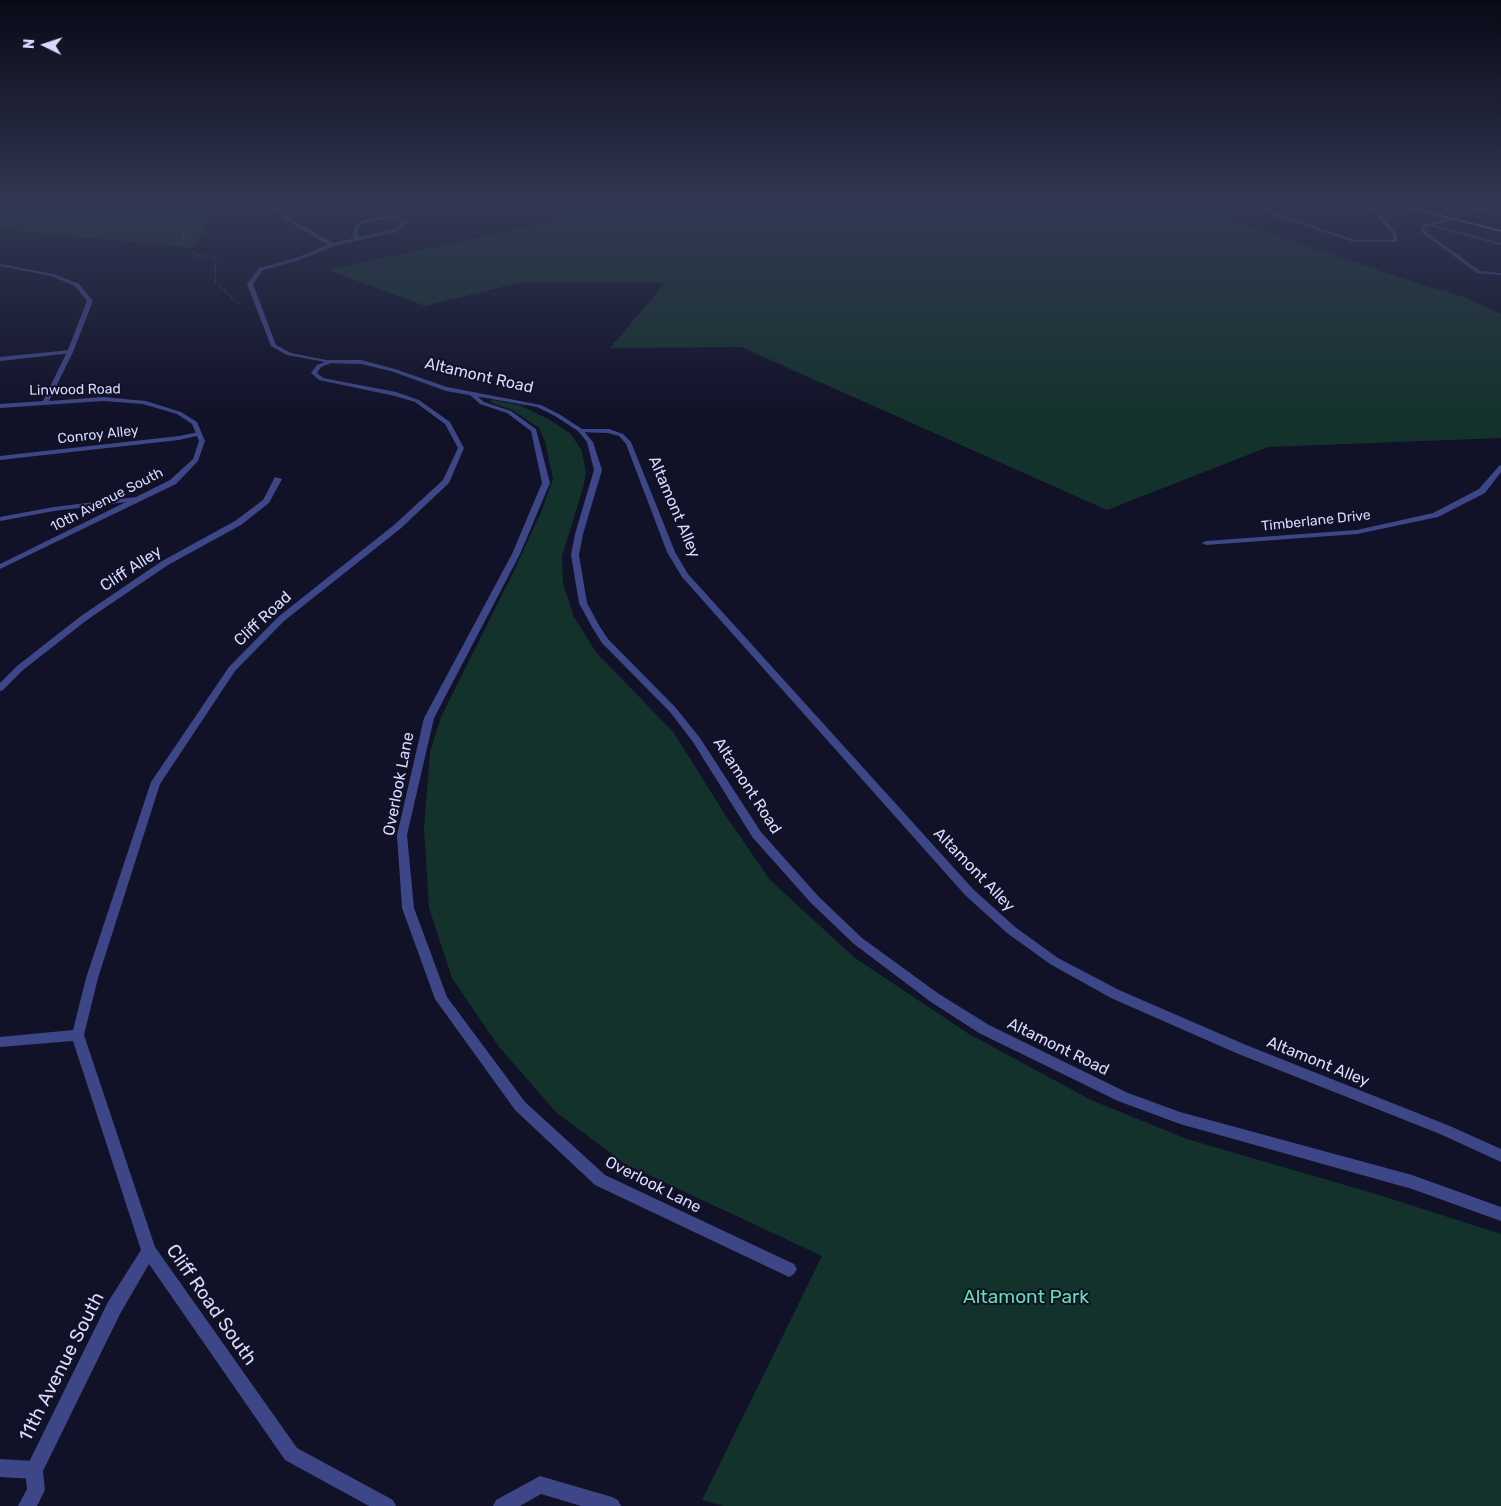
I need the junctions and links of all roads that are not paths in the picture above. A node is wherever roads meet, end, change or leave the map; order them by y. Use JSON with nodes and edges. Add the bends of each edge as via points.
{"nodes":[{"id":1,"x":53,"y":276,"type":"edge"},
{"id":2,"x":256,"y":276,"type":"edge"},
{"id":3,"x":70,"y":352,"type":"junction"},
{"id":4,"x":0,"y":359,"type":"edge"},
{"id":5,"x":329,"y":362,"type":"junction"},
{"id":6,"x":472,"y":394,"type":"junction"},
{"id":7,"x":46,"y":401,"type":"junction"},
{"id":8,"x":0,"y":406,"type":"edge"},
{"id":9,"x":580,"y":430,"type":"junction"},
{"id":10,"x":199,"y":434,"type":"junction"},
{"id":11,"x":0,"y":458,"type":"edge"},
{"id":12,"x":1501,"y":467,"type":"edge"},
{"id":13,"x":278,"y":479,"type":"dead end"},
{"id":14,"x":144,"y":498,"type":"junction"},
{"id":15,"x":0,"y":519,"type":"edge"},
{"id":16,"x":1206,"y":543,"type":"dead end"},
{"id":17,"x":0,"y":567,"type":"edge"},
{"id":18,"x":0,"y":688,"type":"edge"},
{"id":19,"x":78,"y":1035,"type":"junction"},
{"id":20,"x":0,"y":1042,"type":"edge"},
{"id":21,"x":1501,"y":1156,"type":"edge"},
{"id":22,"x":1501,"y":1214,"type":"edge"},
{"id":23,"x":149,"y":1251,"type":"junction"},
{"id":24,"x":789,"y":1269,"type":"dead end"},
{"id":25,"x":0,"y":1468,"type":"edge"},
{"id":26,"x":34,"y":1470,"type":"junction"},
{"id":27,"x":27,"y":1506,"type":"edge"},
{"id":28,"x":387,"y":1506,"type":"edge"},
{"id":29,"x":502,"y":1506,"type":"edge"},
{"id":30,"x":612,"y":1506,"type":"edge"}],
"edges":[{"from":1,"to":3,"type":"street","via":[[77,285],[90,301]]},
{"from":2,"to":5,"type":"street","name":"Altamont Road","via":[[250,284],[274,346],[289,354]]},
{"from":3,"to":4,"type":"street"},
{"from":3,"to":7,"type":"street"},
{"from":5,"to":6,"type":"street","name":"Altamont Road","via":[[361,362]]},
{"from":5,"to":19,"type":"street","name":"Cliff Road","via":[[319,366],[314,373],[332,382],[417,401],[448,423],[461,448],[446,481],[397,528],[281,619],[232,669],[155,784],[92,978]]},
{"from":6,"to":9,"type":"street","name":"Altamont Road","via":[[539,406]]},
{"from":6,"to":24,"type":"street","name":"Overlook Lane","via":[[482,403],[510,412],[534,430],[546,482],[516,554],[429,718],[402,834],[408,908],[441,999],[520,1106],[600,1180]]},
{"from":7,"to":8,"type":"street","name":"Linwood Road"},
{"from":7,"to":10,"type":"street","name":"Linwood Road","via":[[102,399],[144,402],[179,413],[195,423]]},
{"from":9,"to":21,"type":"street","name":"Altamont Alley","via":[[609,431],[621,435],[629,443],[671,552],[685,575],[969,892],[1011,930],[1054,960],[1115,994]]},
{"from":9,"to":22,"type":"street","name":"Altamont Road","via":[[590,442],[598,470],[576,555],[584,603],[596,628],[697,740],[757,835],[815,900],[858,941],[935,998],[984,1028],[1123,1097],[1180,1118],[1412,1182]]},
{"from":10,"to":11,"type":"street","name":"Conroy Alley"},
{"from":10,"to":14,"type":"street","name":"10th Avenue South","via":[[202,441],[196,460],[173,482]]},
{"from":12,"to":16,"type":"street","name":"Timberlane Drive","via":[[1482,491],[1435,515],[1357,532]]},
{"from":13,"to":18,"type":"street","name":"Cliff Alley","via":[[266,501],[238,523],[165,563],[84,618],[20,668]]},
{"from":14,"to":15,"type":"street"},
{"from":14,"to":17,"type":"street","name":"10th Avenue South"},
{"from":19,"to":20,"type":"street"},
{"from":19,"to":23,"type":"street","name":"Cliff Road South"},
{"from":23,"to":26,"type":"street","name":"11th Avenue South","via":[[114,1308]]},
{"from":23,"to":28,"type":"street","name":"Cliff Road South","via":[[292,1454]]},
{"from":25,"to":26,"type":"street"},
{"from":26,"to":27,"type":"street","name":"11th Avenue South","via":[[36,1490]]},
{"from":29,"to":30,"type":"street","via":[[540,1485]]}]}
